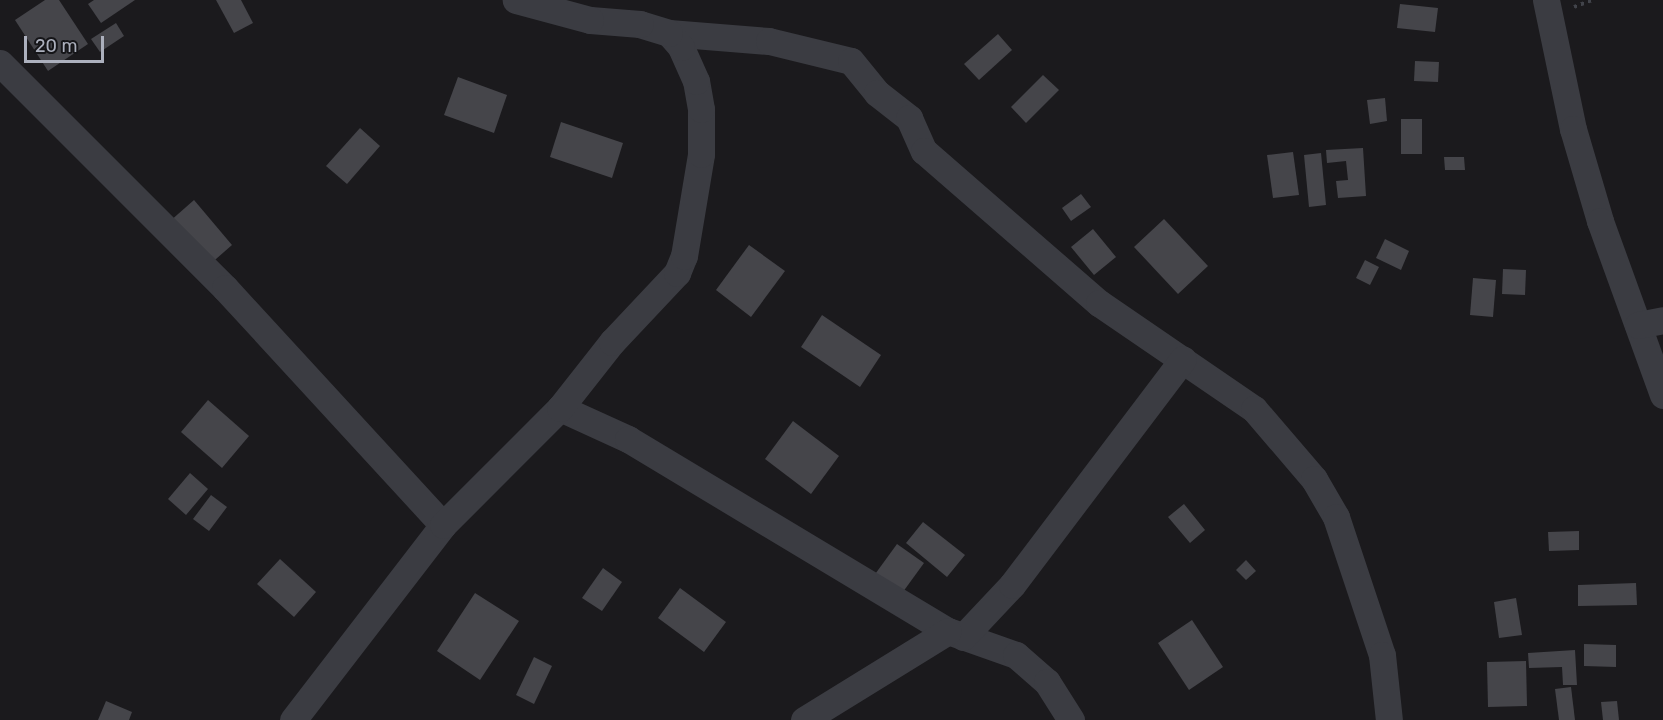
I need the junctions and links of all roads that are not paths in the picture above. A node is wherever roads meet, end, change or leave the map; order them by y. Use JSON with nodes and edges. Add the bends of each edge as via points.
{"nodes":[{"id":1,"x":516,"y":0,"type":"edge"},
{"id":2,"x":1546,"y":0,"type":"edge"},
{"id":3,"x":669,"y":33,"type":"junction"},
{"id":4,"x":0,"y":63,"type":"edge"},
{"id":5,"x":1651,"y":322,"type":"edge"},
{"id":6,"x":1183,"y":359,"type":"junction"},
{"id":7,"x":1663,"y":395,"type":"edge"},
{"id":8,"x":560,"y":408,"type":"junction"},
{"id":9,"x":444,"y":525,"type":"junction"},
{"id":10,"x":956,"y":634,"type":"junction"},
{"id":11,"x":293,"y":720,"type":"edge"},
{"id":12,"x":804,"y":720,"type":"edge"},
{"id":13,"x":1071,"y":720,"type":"edge"},
{"id":14,"x":1389,"y":720,"type":"edge"}],
"edges":[{"from":1,"to":3,"type":"street","via":[[590,20],[640,24]]},
{"from":2,"to":5,"type":"street","via":[[1573,129],[1600,221]]},
{"from":3,"to":6,"type":"street","via":[[768,41],[851,61],[877,93],[909,118],[924,151],[1099,303]]},
{"from":3,"to":8,"type":"street","via":[[681,47],[696,81],[701,109],[701,154],[684,256],[677,273],[612,342]]},
{"from":4,"to":9,"type":"street","via":[[225,288]]},
{"from":5,"to":7,"type":"street"},
{"from":6,"to":10,"type":"street","via":[[1012,585]]},
{"from":6,"to":14,"type":"street","via":[[1254,410],[1314,479],[1336,517],[1378,644]]},
{"from":8,"to":9,"type":"street"},
{"from":8,"to":10,"type":"street","via":[[628,439]]},
{"from":9,"to":11,"type":"street"},
{"from":10,"to":12,"type":"street"},
{"from":10,"to":13,"type":"street","via":[[1016,655],[1031,666],[1047,682]]}]}
